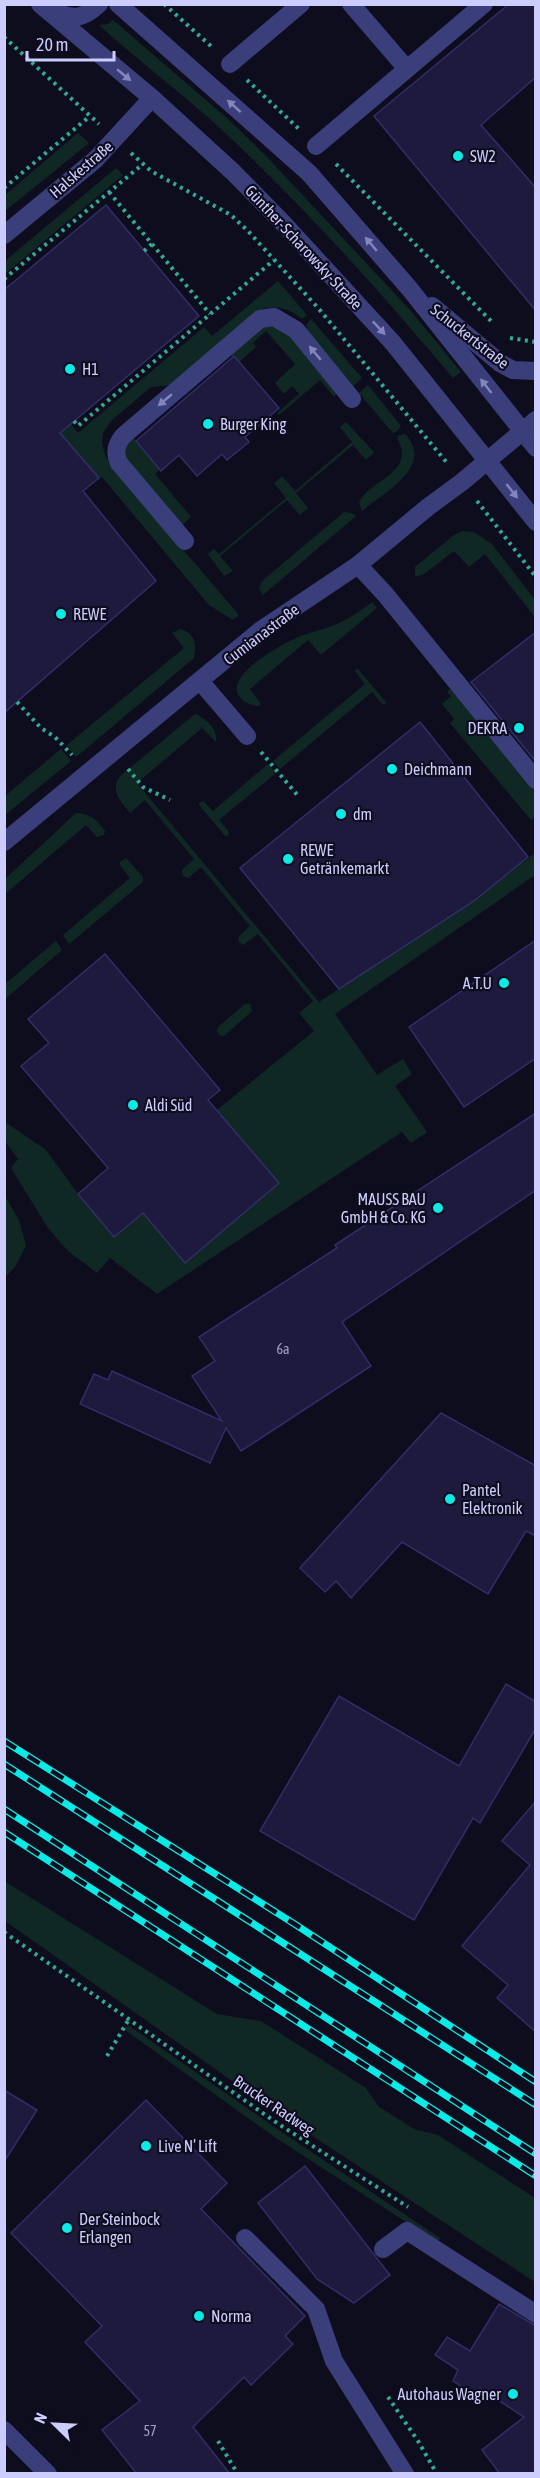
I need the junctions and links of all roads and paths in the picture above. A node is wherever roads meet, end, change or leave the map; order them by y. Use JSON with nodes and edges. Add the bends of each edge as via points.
{"nodes":[{"id":1,"x":40,"y":4,"type":"edge"},
{"id":2,"x":99,"y":4,"type":"edge"},
{"id":3,"x":118,"y":4,"type":"edge"},
{"id":4,"x":301,"y":4,"type":"edge"},
{"id":5,"x":351,"y":4,"type":"edge"},
{"id":6,"x":484,"y":4,"type":"edge"},
{"id":7,"x":4,"y":37,"type":"edge"},
{"id":8,"x":230,"y":64,"type":"dead end"},
{"id":9,"x":407,"y":69,"type":"junction"},
{"id":10,"x":152,"y":98,"type":"junction"},
{"id":11,"x":90,"y":116,"type":"junction"},
{"id":12,"x":116,"y":139,"type":"junction"},
{"id":13,"x":316,"y":146,"type":"dead end"},
{"id":14,"x":143,"y":164,"type":"junction"},
{"id":15,"x":4,"y":188,"type":"edge"},
{"id":16,"x":110,"y":192,"type":"junction"},
{"id":17,"x":81,"y":215,"type":"junction"},
{"id":18,"x":86,"y":222,"type":"dead end"},
{"id":19,"x":4,"y":235,"type":"edge"},
{"id":20,"x":152,"y":244,"type":"junction"},
{"id":21,"x":144,"y":251,"type":"dead end"},
{"id":22,"x":274,"y":260,"type":"junction"},
{"id":23,"x":4,"y":279,"type":"edge"},
{"id":24,"x":409,"y":288,"type":"junction"},
{"id":25,"x":210,"y":314,"type":"junction"},
{"id":26,"x":510,"y":338,"type":"dead end"},
{"id":27,"x":536,"y":342,"type":"edge"},
{"id":28,"x":536,"y":371,"type":"edge"},
{"id":29,"x":374,"y":374,"type":"junction"},
{"id":30,"x":367,"y":381,"type":"dead end"},
{"id":31,"x":352,"y":399,"type":"dead end"},
{"id":32,"x":74,"y":421,"type":"dead end"},
{"id":33,"x":529,"y":426,"type":"edge"},
{"id":34,"x":536,"y":448,"type":"edge"},
{"id":35,"x":488,"y":460,"type":"junction"},
{"id":36,"x":462,"y":482,"type":"junction"},
{"id":37,"x":536,"y":522,"type":"edge"},
{"id":38,"x":185,"y":541,"type":"dead end"},
{"id":39,"x":358,"y":565,"type":"junction"},
{"id":40,"x":536,"y":577,"type":"edge"},
{"id":41,"x":200,"y":681,"type":"junction"},
{"id":42,"x":17,"y":702,"type":"dead end"},
{"id":43,"x":247,"y":736,"type":"joint"},
{"id":44,"x":114,"y":753,"type":"junction"},
{"id":45,"x":89,"y":774,"type":"junction"},
{"id":46,"x":536,"y":780,"type":"edge"},
{"id":47,"x":299,"y":797,"type":"dead end"},
{"id":48,"x":170,"y":800,"type":"dead end"},
{"id":49,"x":4,"y":842,"type":"edge"},
{"id":50,"x":4,"y":1932,"type":"edge"},
{"id":51,"x":129,"y":2019,"type":"junction"},
{"id":52,"x":106,"y":2056,"type":"dead end"},
{"id":53,"x":416,"y":2212,"type":"dead end"},
{"id":54,"x":245,"y":2238,"type":"dead end"},
{"id":55,"x":383,"y":2249,"type":"dead end"},
{"id":56,"x":536,"y":2314,"type":"edge"},
{"id":57,"x":4,"y":2430,"type":"edge"},
{"id":58,"x":218,"y":2441,"type":"dead end"},
{"id":59,"x":236,"y":2471,"type":"dead end"},
{"id":60,"x":48,"y":2474,"type":"edge"},
{"id":61,"x":405,"y":2474,"type":"edge"}],
"edges":[{"from":1,"to":2,"type":"street","via":[[67,17],[87,15]]},
{"from":1,"to":10,"type":"street","name":"Günther-Scharowsky-Straße","one_way":true},
{"from":24,"to":3,"type":"street","one_way":true,"via":[[309,173]]},
{"from":4,"to":8,"type":"street"},
{"from":5,"to":9,"type":"street"},
{"from":6,"to":9,"type":"street"},
{"from":7,"to":11,"type":"path"},
{"from":9,"to":13,"type":"street"},
{"from":10,"to":12,"type":"street","name":"Halskestraße"},
{"from":10,"to":35,"type":"street","name":"Günther-Scharowsky-Straße","one_way":true,"via":[[283,223],[393,343]]},
{"from":11,"to":12,"type":"path"},
{"from":11,"to":15,"type":"path"},
{"from":12,"to":14,"type":"path"},
{"from":12,"to":19,"type":"street","name":"Halskestraße"},
{"from":14,"to":16,"type":"path"},
{"from":14,"to":22,"type":"path","via":[[231,215]]},
{"from":16,"to":17,"type":"path"},
{"from":16,"to":20,"type":"path"},
{"from":17,"to":18,"type":"path"},
{"from":17,"to":23,"type":"path"},
{"from":20,"to":21,"type":"path"},
{"from":20,"to":25,"type":"path"},
{"from":22,"to":25,"type":"path"},
{"from":22,"to":29,"type":"path"},
{"from":24,"to":28,"type":"street","name":"Schuckertstraße","via":[[500,363],[513,370]]},
{"from":33,"to":24,"type":"street","one_way":true},
{"from":25,"to":32,"type":"path","via":[[78,426]]},
{"from":26,"to":27,"type":"path"},
{"from":29,"to":30,"type":"path"},
{"from":29,"to":36,"type":"path"},
{"from":31,"to":38,"type":"street","one_way":true,"via":[[296,330],[274,317],[260,319],[123,436],[117,446],[118,463]]},
{"from":33,"to":34,"type":"street"},
{"from":33,"to":35,"type":"street","name":"Cumianastraße"},
{"from":35,"to":36,"type":"street","name":"Cumianastraße"},
{"from":35,"to":37,"type":"street","name":"Günther-Scharowsky-Straße","one_way":true},
{"from":36,"to":39,"type":"street","name":"Cumianastraße"},
{"from":36,"to":40,"type":"path"},
{"from":39,"to":41,"type":"street","name":"Cumianastraße","via":[[261,630]]},
{"from":39,"to":46,"type":"street"},
{"from":41,"to":43,"type":"street"},
{"from":41,"to":44,"type":"street","name":"Cumianastraße"},
{"from":42,"to":45,"type":"path"},
{"from":43,"to":47,"type":"path"},
{"from":44,"to":45,"type":"street","name":"Cumianastraße"},
{"from":44,"to":48,"type":"path","via":[[143,787]]},
{"from":45,"to":49,"type":"street","name":"Cumianastraße"},
{"from":50,"to":51,"type":"path","name":"Brucker Radweg"},
{"from":51,"to":52,"type":"path"},
{"from":51,"to":53,"type":"path","name":"Brucker Radweg","via":[[277,2123]]},
{"from":54,"to":61,"type":"street","via":[[316,2309],[334,2361]]},
{"from":55,"to":56,"type":"street","via":[[407,2231]]},
{"from":57,"to":60,"type":"street"},
{"from":58,"to":59,"type":"path"}]}
